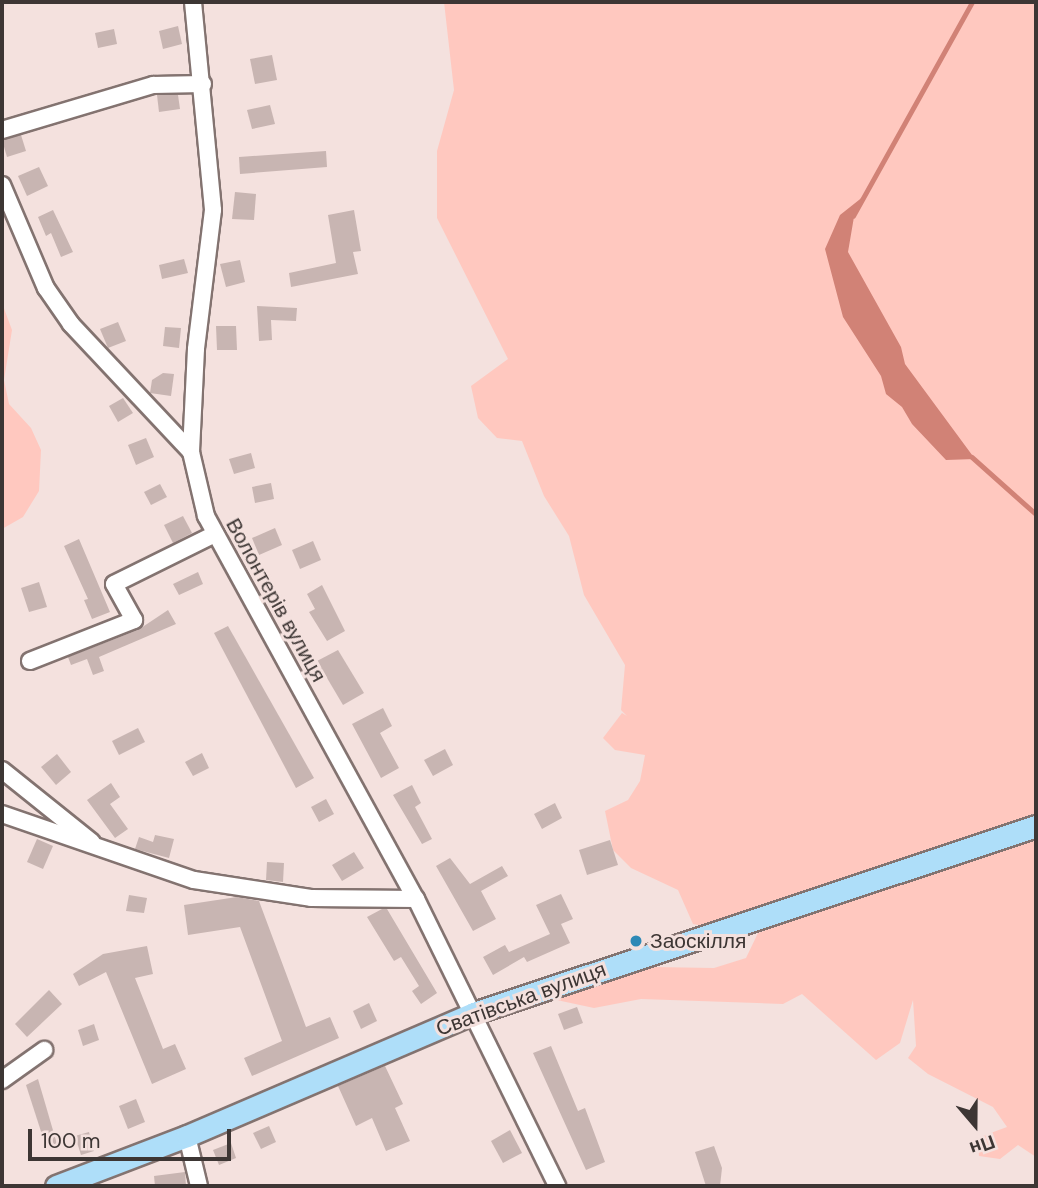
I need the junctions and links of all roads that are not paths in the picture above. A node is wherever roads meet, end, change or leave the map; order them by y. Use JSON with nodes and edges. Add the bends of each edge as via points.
{"nodes":[{"id":1,"x":193,"y":2,"type":"edge"},
{"id":2,"x":203,"y":85,"type":"junction"},
{"id":3,"x":2,"y":130,"type":"edge"},
{"id":4,"x":2,"y":185,"type":"edge"},
{"id":5,"x":191,"y":452,"type":"junction"},
{"id":6,"x":215,"y":534,"type":"junction"},
{"id":7,"x":30,"y":661,"type":"dead end"},
{"id":8,"x":2,"y":771,"type":"edge"},
{"id":9,"x":2,"y":814,"type":"edge"},
{"id":10,"x":1036,"y":826,"type":"edge"},
{"id":11,"x":108,"y":854,"type":"junction"},
{"id":12,"x":416,"y":899,"type":"junction"},
{"id":13,"x":474,"y":1013,"type":"junction"},
{"id":14,"x":44,"y":1050,"type":"dead end"},
{"id":15,"x":2,"y":1080,"type":"edge"},
{"id":16,"x":187,"y":1136,"type":"junction"},
{"id":17,"x":56,"y":1186,"type":"edge"},
{"id":18,"x":199,"y":1186,"type":"edge"},
{"id":19,"x":557,"y":1186,"type":"edge"}],
"edges":[{"from":1,"to":2,"type":"street","name":"Волонтерів вулиця"},
{"from":2,"to":3,"type":"street","via":[[152,85]]},
{"from":2,"to":5,"type":"street","name":"Волонтерів вулиця","via":[[213,211]]},
{"from":4,"to":5,"type":"street","via":[[46,288],[71,324]]},
{"from":5,"to":6,"type":"street","name":"Волонтерів вулиця"},
{"from":6,"to":7,"type":"street","via":[[114,584],[134,620]]},
{"from":6,"to":12,"type":"street","name":"Волонтерів вулиця"},
{"from":8,"to":11,"type":"street"},
{"from":9,"to":11,"type":"street"},
{"from":10,"to":13,"type":"main road","name":"Сватівська вулиця"},
{"from":11,"to":12,"type":"street","via":[[194,880],[311,898]]},
{"from":12,"to":13,"type":"street","name":"Волонтерів вулиця"},
{"from":13,"to":16,"type":"main road","name":"Сватівська вулиця"},
{"from":13,"to":19,"type":"street","name":"Волонтерів вулиця"},
{"from":14,"to":15,"type":"street"},
{"from":16,"to":17,"type":"main road","name":"Сватівська вулиця"},
{"from":16,"to":18,"type":"street"}]}
